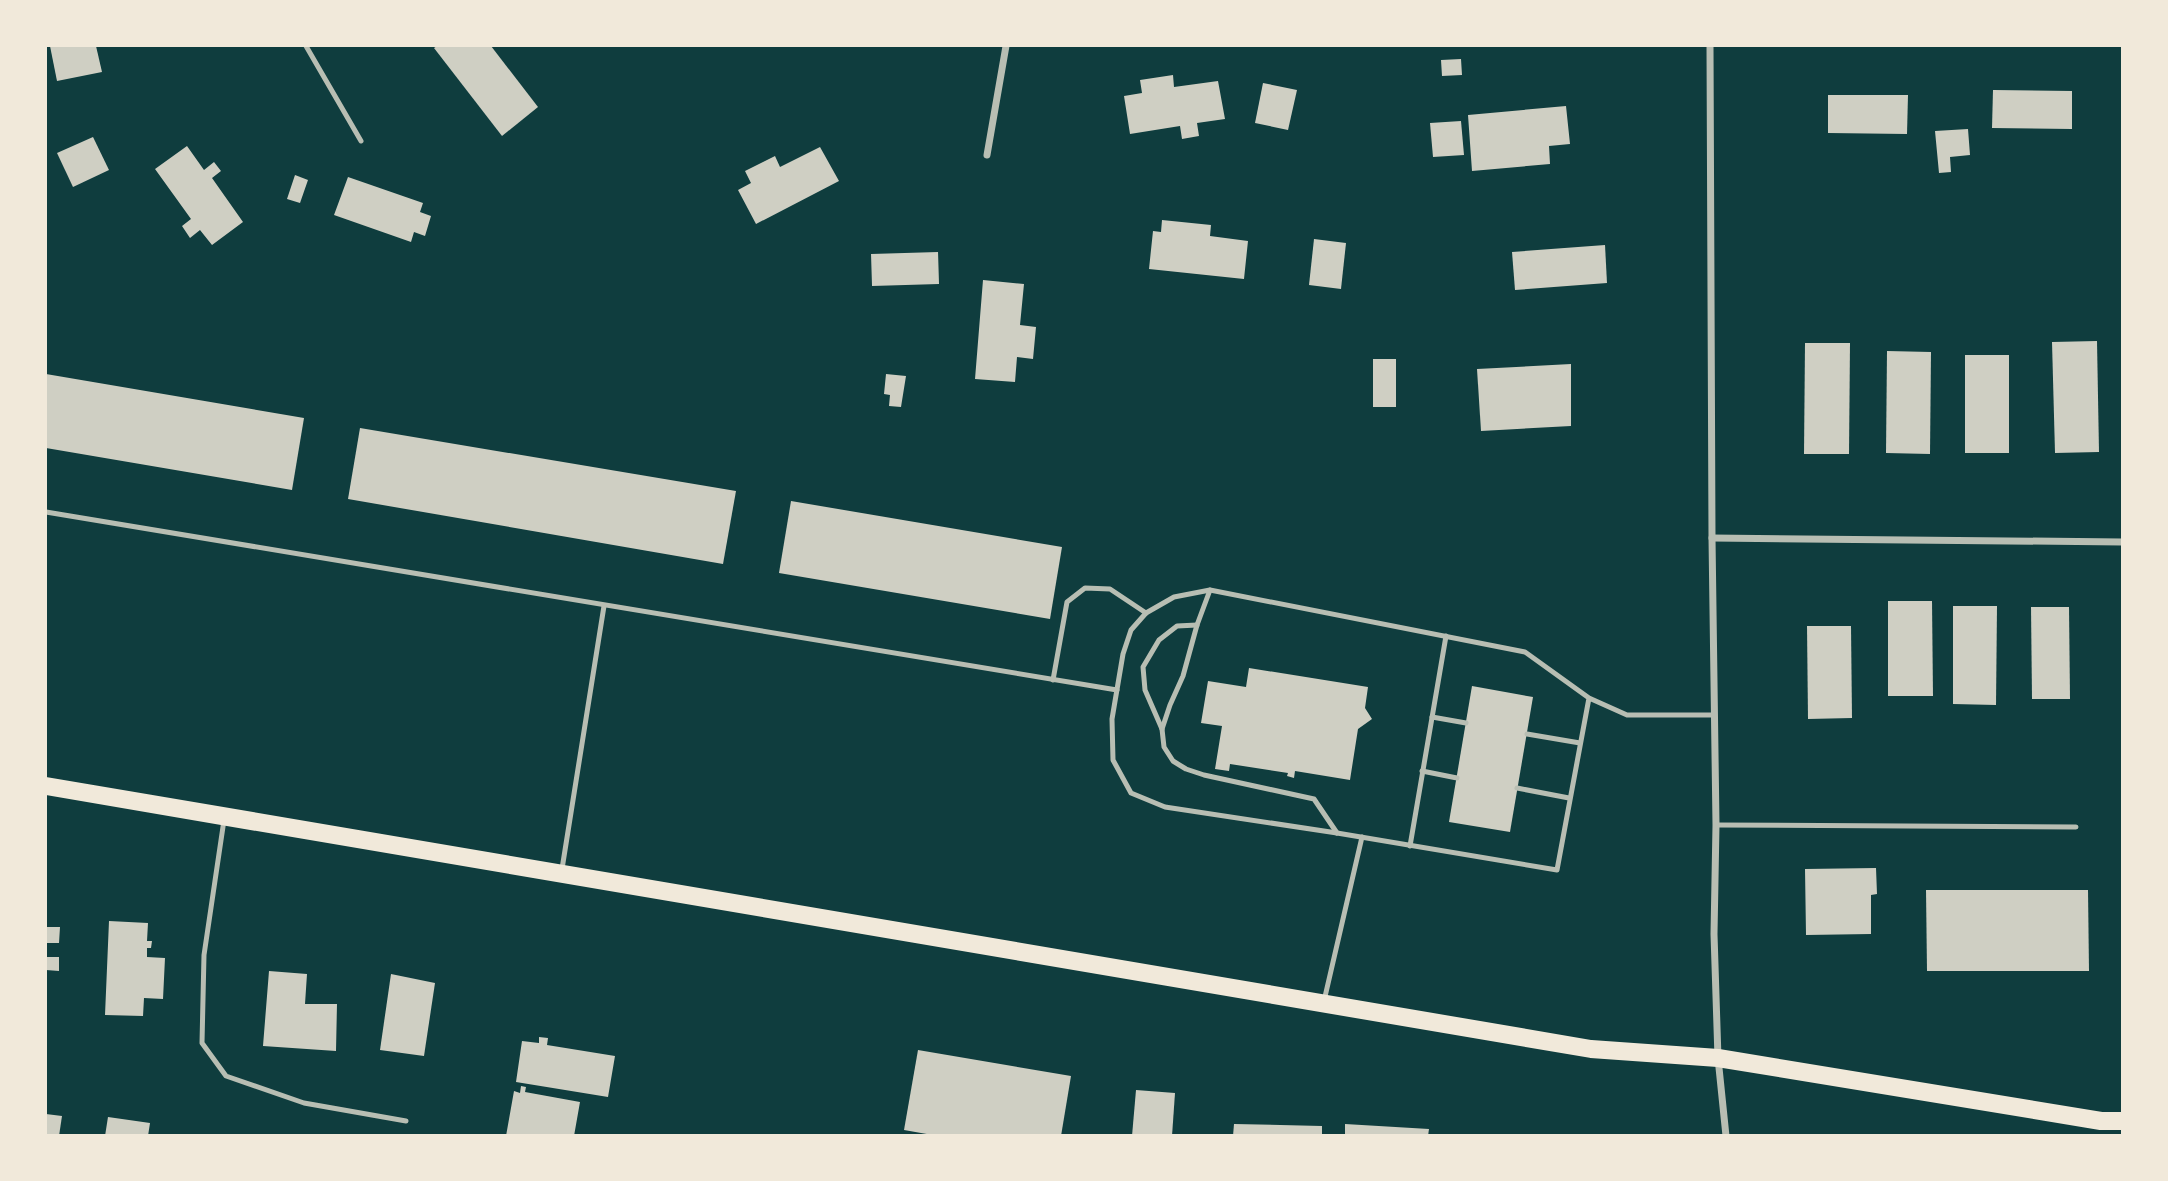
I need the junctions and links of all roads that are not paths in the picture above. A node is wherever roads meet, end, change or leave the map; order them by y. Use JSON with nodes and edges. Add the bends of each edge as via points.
{"nodes":[{"id":1,"x":306,"y":46,"type":"edge"},
{"id":2,"x":1006,"y":46,"type":"edge"},
{"id":3,"x":1710,"y":46,"type":"edge"},
{"id":4,"x":361,"y":141,"type":"dead end"},
{"id":5,"x":988,"y":155,"type":"dead end"},
{"id":6,"x":46,"y":512,"type":"edge"},
{"id":7,"x":1712,"y":538,"type":"junction"},
{"id":8,"x":2123,"y":542,"type":"edge"},
{"id":9,"x":1210,"y":590,"type":"junction"},
{"id":10,"x":604,"y":606,"type":"junction"},
{"id":11,"x":1146,"y":613,"type":"junction"},
{"id":12,"x":1197,"y":625,"type":"junction"},
{"id":13,"x":1446,"y":636,"type":"junction"},
{"id":14,"x":1053,"y":680,"type":"junction"},
{"id":15,"x":1117,"y":690,"type":"junction"},
{"id":16,"x":1589,"y":698,"type":"junction"},
{"id":17,"x":1714,"y":715,"type":"junction"},
{"id":18,"x":1432,"y":717,"type":"junction"},
{"id":19,"x":1466,"y":723,"type":"dead end"},
{"id":20,"x":1162,"y":729,"type":"junction"},
{"id":21,"x":1527,"y":734,"type":"dead end"},
{"id":22,"x":1580,"y":743,"type":"junction"},
{"id":23,"x":1422,"y":772,"type":"junction"},
{"id":24,"x":1457,"y":778,"type":"dead end"},
{"id":25,"x":46,"y":786,"type":"edge"},
{"id":26,"x":1517,"y":788,"type":"dead end"},
{"id":27,"x":1569,"y":798,"type":"junction"},
{"id":28,"x":225,"y":817,"type":"junction"},
{"id":29,"x":1716,"y":825,"type":"junction"},
{"id":30,"x":2076,"y":827,"type":"dead end"},
{"id":31,"x":1337,"y":833,"type":"junction"},
{"id":32,"x":1362,"y":837,"type":"junction"},
{"id":33,"x":1410,"y":846,"type":"junction"},
{"id":34,"x":561,"y":874,"type":"junction"},
{"id":35,"x":1324,"y":1004,"type":"junction"},
{"id":36,"x":1718,"y":1058,"type":"junction"},
{"id":37,"x":405,"y":1121,"type":"dead end"},
{"id":38,"x":2123,"y":1121,"type":"edge"},
{"id":39,"x":1726,"y":1136,"type":"edge"}],
"edges":[{"from":1,"to":4,"type":"lane"},
{"from":2,"to":5,"type":"street"},
{"from":3,"to":7,"type":"street"},
{"from":6,"to":10,"type":"lane"},
{"from":7,"to":8,"type":"street"},
{"from":7,"to":17,"type":"street"},
{"from":9,"to":11,"type":"lane","via":[[1174,597]]},
{"from":9,"to":12,"type":"lane"},
{"from":9,"to":13,"type":"lane"},
{"from":10,"to":14,"type":"lane"},
{"from":10,"to":34,"type":"lane"},
{"from":11,"to":14,"type":"lane","via":[[1110,589],[1084,588],[1066,603]]},
{"from":11,"to":15,"type":"lane","via":[[1131,630]]},
{"from":12,"to":20,"type":"lane","via":[[1184,676]]},
{"from":12,"to":20,"type":"lane","via":[[1177,626],[1159,640],[1143,667],[1145,690]]},
{"from":13,"to":16,"type":"lane","via":[[1525,652]]},
{"from":13,"to":18,"type":"lane"},
{"from":14,"to":15,"type":"lane"},
{"from":15,"to":31,"type":"lane","via":[[1113,760],[1131,793],[1165,807]]},
{"from":16,"to":17,"type":"lane","via":[[1627,715]]},
{"from":16,"to":22,"type":"lane"},
{"from":17,"to":29,"type":"street"},
{"from":18,"to":19,"type":"lane"},
{"from":18,"to":23,"type":"lane"},
{"from":20,"to":31,"type":"lane","via":[[1172,761],[1204,775],[1314,799]]},
{"from":21,"to":22,"type":"lane"},
{"from":22,"to":27,"type":"lane"},
{"from":23,"to":24,"type":"lane"},
{"from":23,"to":33,"type":"lane"},
{"from":25,"to":28,"type":"main road"},
{"from":26,"to":27,"type":"lane"},
{"from":27,"to":33,"type":"lane","via":[[1557,870]]},
{"from":28,"to":34,"type":"main road"},
{"from":28,"to":37,"type":"lane","via":[[204,955],[202,1043],[226,1076],[304,1103]]},
{"from":29,"to":30,"type":"lane"},
{"from":29,"to":36,"type":"street"},
{"from":31,"to":32,"type":"lane"},
{"from":32,"to":33,"type":"lane"},
{"from":32,"to":35,"type":"lane"},
{"from":34,"to":35,"type":"main road"},
{"from":35,"to":36,"type":"main road","via":[[1591,1049]]},
{"from":36,"to":38,"type":"main road"},
{"from":36,"to":39,"type":"street"}]}
